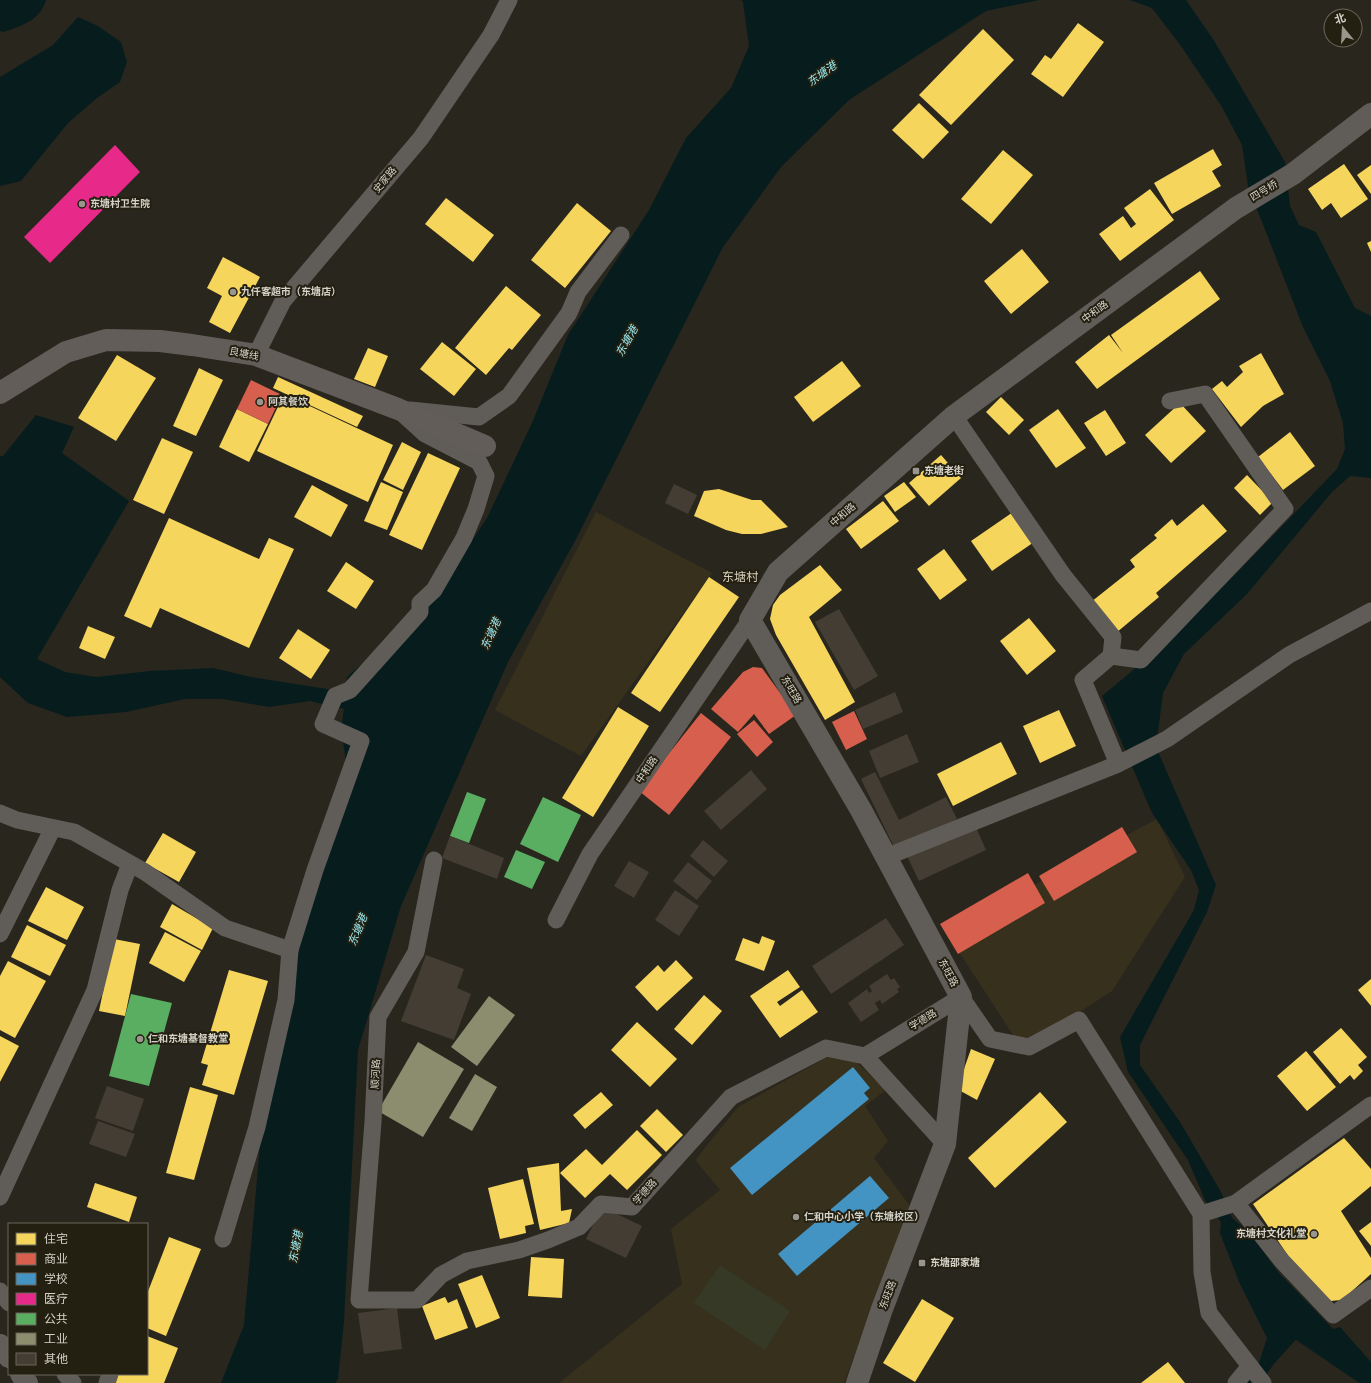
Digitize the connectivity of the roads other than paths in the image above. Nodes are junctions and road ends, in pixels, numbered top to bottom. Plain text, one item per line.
1 (509, 0) edge
2 (1371, 114) edge
3 (1236, 208) joint
4 (621, 235) dead end
5 (256, 355) junction
6 (0, 393) edge
7 (1170, 401) dead end
8 (398, 409) junction
9 (954, 416) junction
10 (485, 446) dead end
11 (1371, 611) edge
12 (750, 620) junction
13 (1111, 656) junction
14 (1118, 764) junction
15 (0, 813) edge
16 (53, 828) junction
17 (886, 857) junction
18 (434, 860) dead end
19 (130, 864) junction
20 (556, 920) dead end
21 (0, 934) edge
22 (290, 950) junction
23 (961, 997) junction
24 (865, 1056) junction
25 (1371, 1105) edge
26 (945, 1144) junction
27 (0, 1197) edge
28 (1232, 1205) junction
29 (1206, 1213) junction
30 (223, 1240) dead end
31 (1371, 1288) edge
32 (0, 1291) edge
33 (359, 1300) joint
34 (8, 1302) edge
35 (1250, 1366) junction
36 (66, 1375) edge
37 (73, 1383) edge
38 (857, 1383) edge
39 (1236, 1383) edge
40 (1263, 1383) edge

1 - 5 street, 史家路
2 - 3 street, 四号桥
3 - 9 street, 中和路
4 - 8 street
5 - 6 main road, 良塘线
5 - 8 main road, 良塘线
7 - 13 street
8 - 10 main road, 良塘线
8 - 22 street
9 - 12 street, 中和路
9 - 13 street
11 - 14 street
12 - 17 street, 东旺路
12 - 20 street, 中和路
13 - 14 street
14 - 17 street
15 - 16 street
16 - 19 street
16 - 21 street
17 - 23 street, 东旺路
18 - 33 street, 顺河路
19 - 22 street
19 - 27 street
22 - 30 street
23 - 24 street, 学德路
23 - 26 street, 东旺路
23 - 29 street
24 - 26 street
24 - 33 street, 学德路
25 - 28 street
26 - 38 street, 东旺路
28 - 29 street
28 - 31 street
29 - 35 street
32 - 34 street
35 - 39 street
35 - 40 street
36 - 37 street

